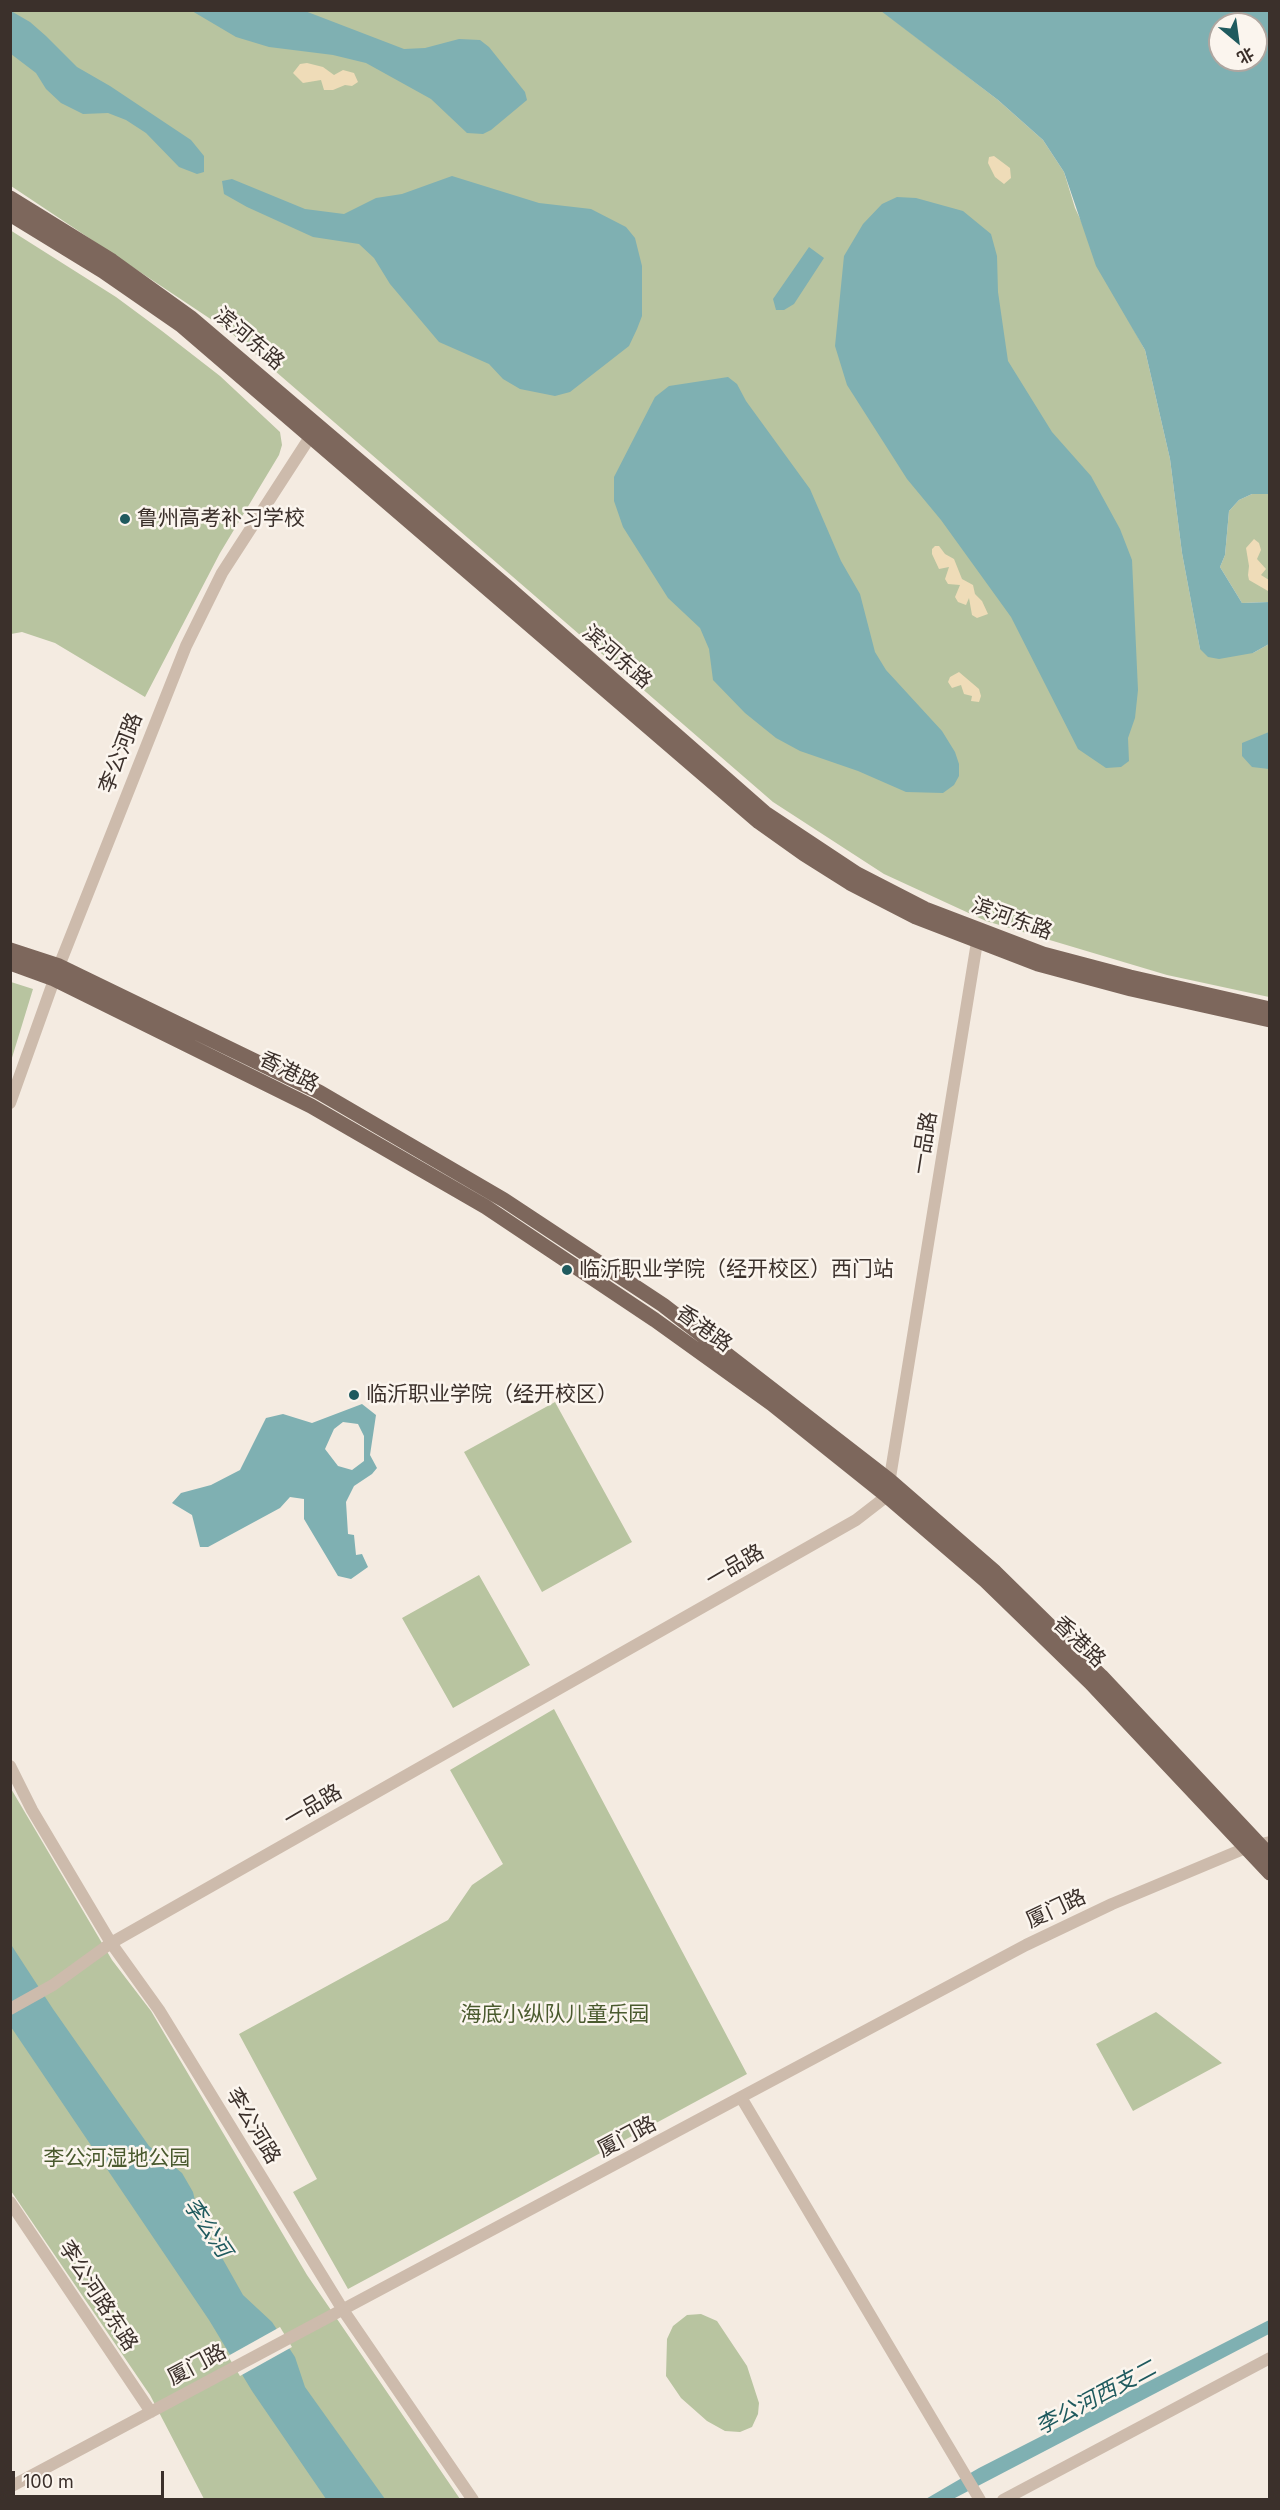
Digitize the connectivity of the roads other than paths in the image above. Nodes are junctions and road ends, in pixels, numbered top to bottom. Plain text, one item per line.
1 (10, 198) edge
2 (10, 214) edge
3 (310, 437) junction
4 (977, 942) junction
5 (10, 950) edge
6 (10, 963) edge
7 (57, 973) junction
8 (1269, 1009) edge
9 (1269, 1020) edge
10 (10, 1103) edge
11 (888, 1488) junction
12 (10, 1766) edge
13 (1262, 1847) edge
14 (1269, 1873) edge
15 (111, 1943) junction
16 (10, 2009) edge
17 (742, 2099) junction
18 (10, 2202) edge
19 (343, 2310) junction
20 (1269, 2358) edge
21 (151, 2412) junction
22 (10, 2487) edge
23 (978, 2495) edge
24 (473, 2499) edge
25 (1003, 2499) edge

1 - 8 main road, 滨河东路
2 - 3 main road, 滨河东路
3 - 4 main road, 滨河东路
3 - 7 street, 李公河路
4 - 9 main road, 滨河东路
4 - 11 street, 一品路
5 - 7 main road, 香港路
6 - 7 main road, 香港路
7 - 10 street, 李公河路
7 - 11 main road, 香港路
11 - 13 main road, 香港路
11 - 15 street, 一品路
12 - 15 street, 李公河路
13 - 14 main road, 香港路
13 - 17 street, 厦门路
15 - 16 street, 一品路
15 - 19 street, 李公河路
17 - 19 street, 厦门路
17 - 23 street
18 - 21 street, 李公河路东路
19 - 21 street, 厦门路
19 - 24 street, 李公河路
20 - 25 street
21 - 22 street, 厦门路

